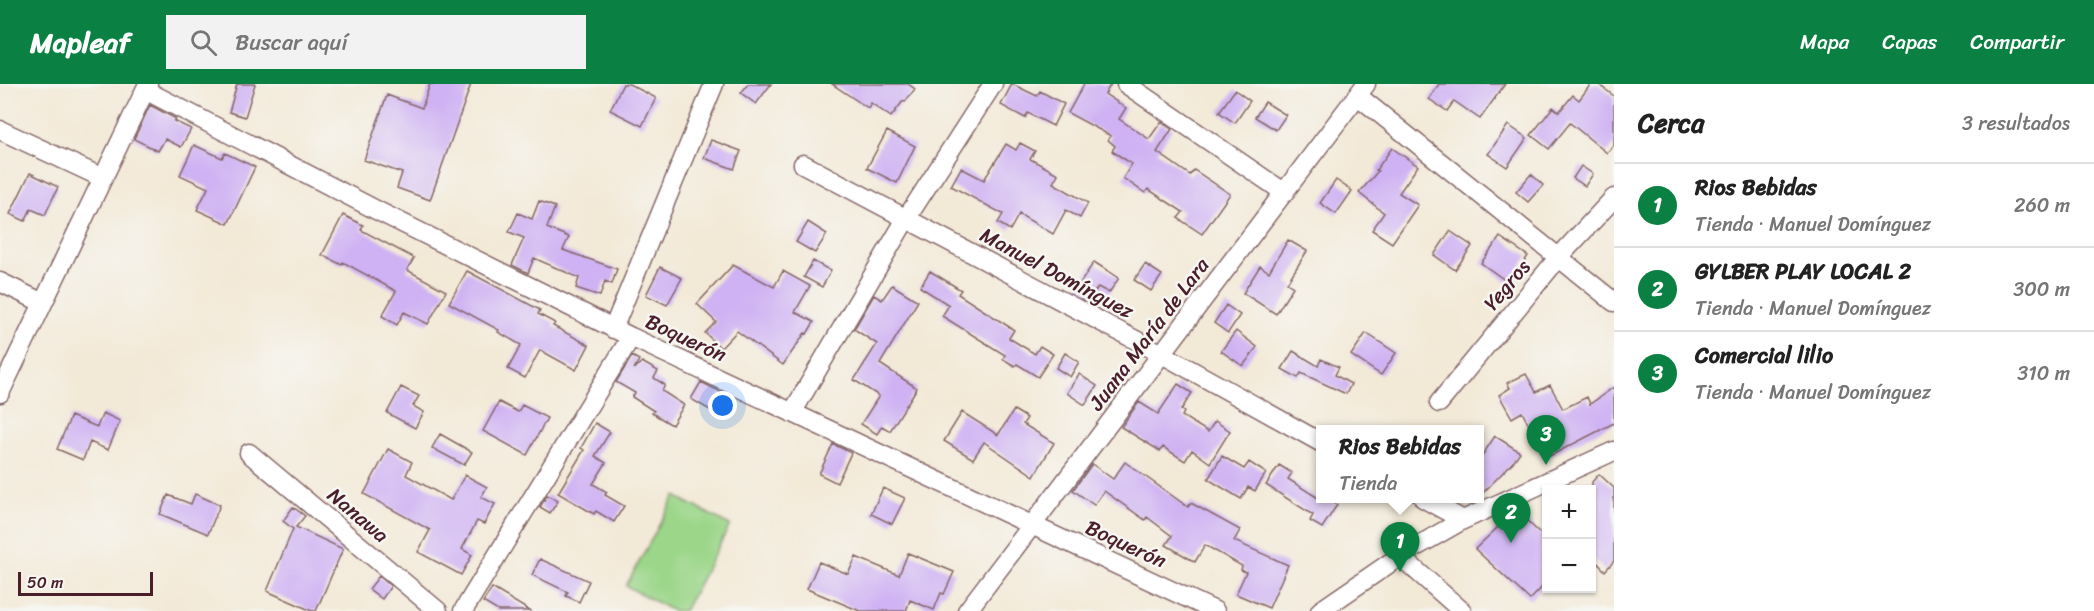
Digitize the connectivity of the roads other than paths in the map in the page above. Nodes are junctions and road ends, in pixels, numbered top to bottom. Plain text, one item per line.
1 (714, 84) edge
2 (993, 84) edge
3 (1126, 84) edge
4 (146, 87) edge
5 (1362, 90) edge
6 (0, 130) edge
7 (802, 164) dead end
8 (103, 178) junction
9 (1285, 193) junction
10 (1614, 198) edge
11 (906, 219) junction
12 (1558, 258) junction
13 (0, 282) edge
14 (1614, 302) edge
15 (43, 303) junction
16 (613, 329) junction
17 (630, 337) junction
18 (1162, 354) junction
19 (0, 393) edge
20 (1439, 403) dead end
21 (792, 413) junction
22 (1316, 440) edge
23 (1614, 451) edge
24 (249, 453) dead end
25 (1432, 503) edge
26 (1463, 520) junction
27 (1033, 525) junction
28 (1400, 556) junction
29 (438, 611) edge
30 (463, 611) edge
31 (967, 611) edge
32 (1215, 611) edge
33 (1320, 611) edge
34 (1462, 611) edge

1 - 16 street
2 - 11 street
3 - 9 street
4 - 8 street
4 - 16 street, Boquerón
5 - 9 street, Juana María de Lara
5 - 12 street
6 - 8 street
7 - 11 street, Manuel Domínguez
8 - 15 street
9 - 18 street, Juana María de Lara
10 - 12 street, Yegros
11 - 18 street, Manuel Domínguez
11 - 21 street
12 - 14 street
12 - 20 street, Yegros
13 - 15 street
15 - 19 street
16 - 17 street, Boquerón
17 - 21 street, Boquerón
17 - 30 street
18 - 22 street, Manuel Domínguez
18 - 27 street, Juana María de Lara
21 - 27 street, Boquerón
23 - 26 street
24 - 29 street, Nanawa
25 - 26 street
26 - 28 street
27 - 31 street, Juana María de Lara
27 - 32 street, Boquerón
28 - 33 street
28 - 34 street

